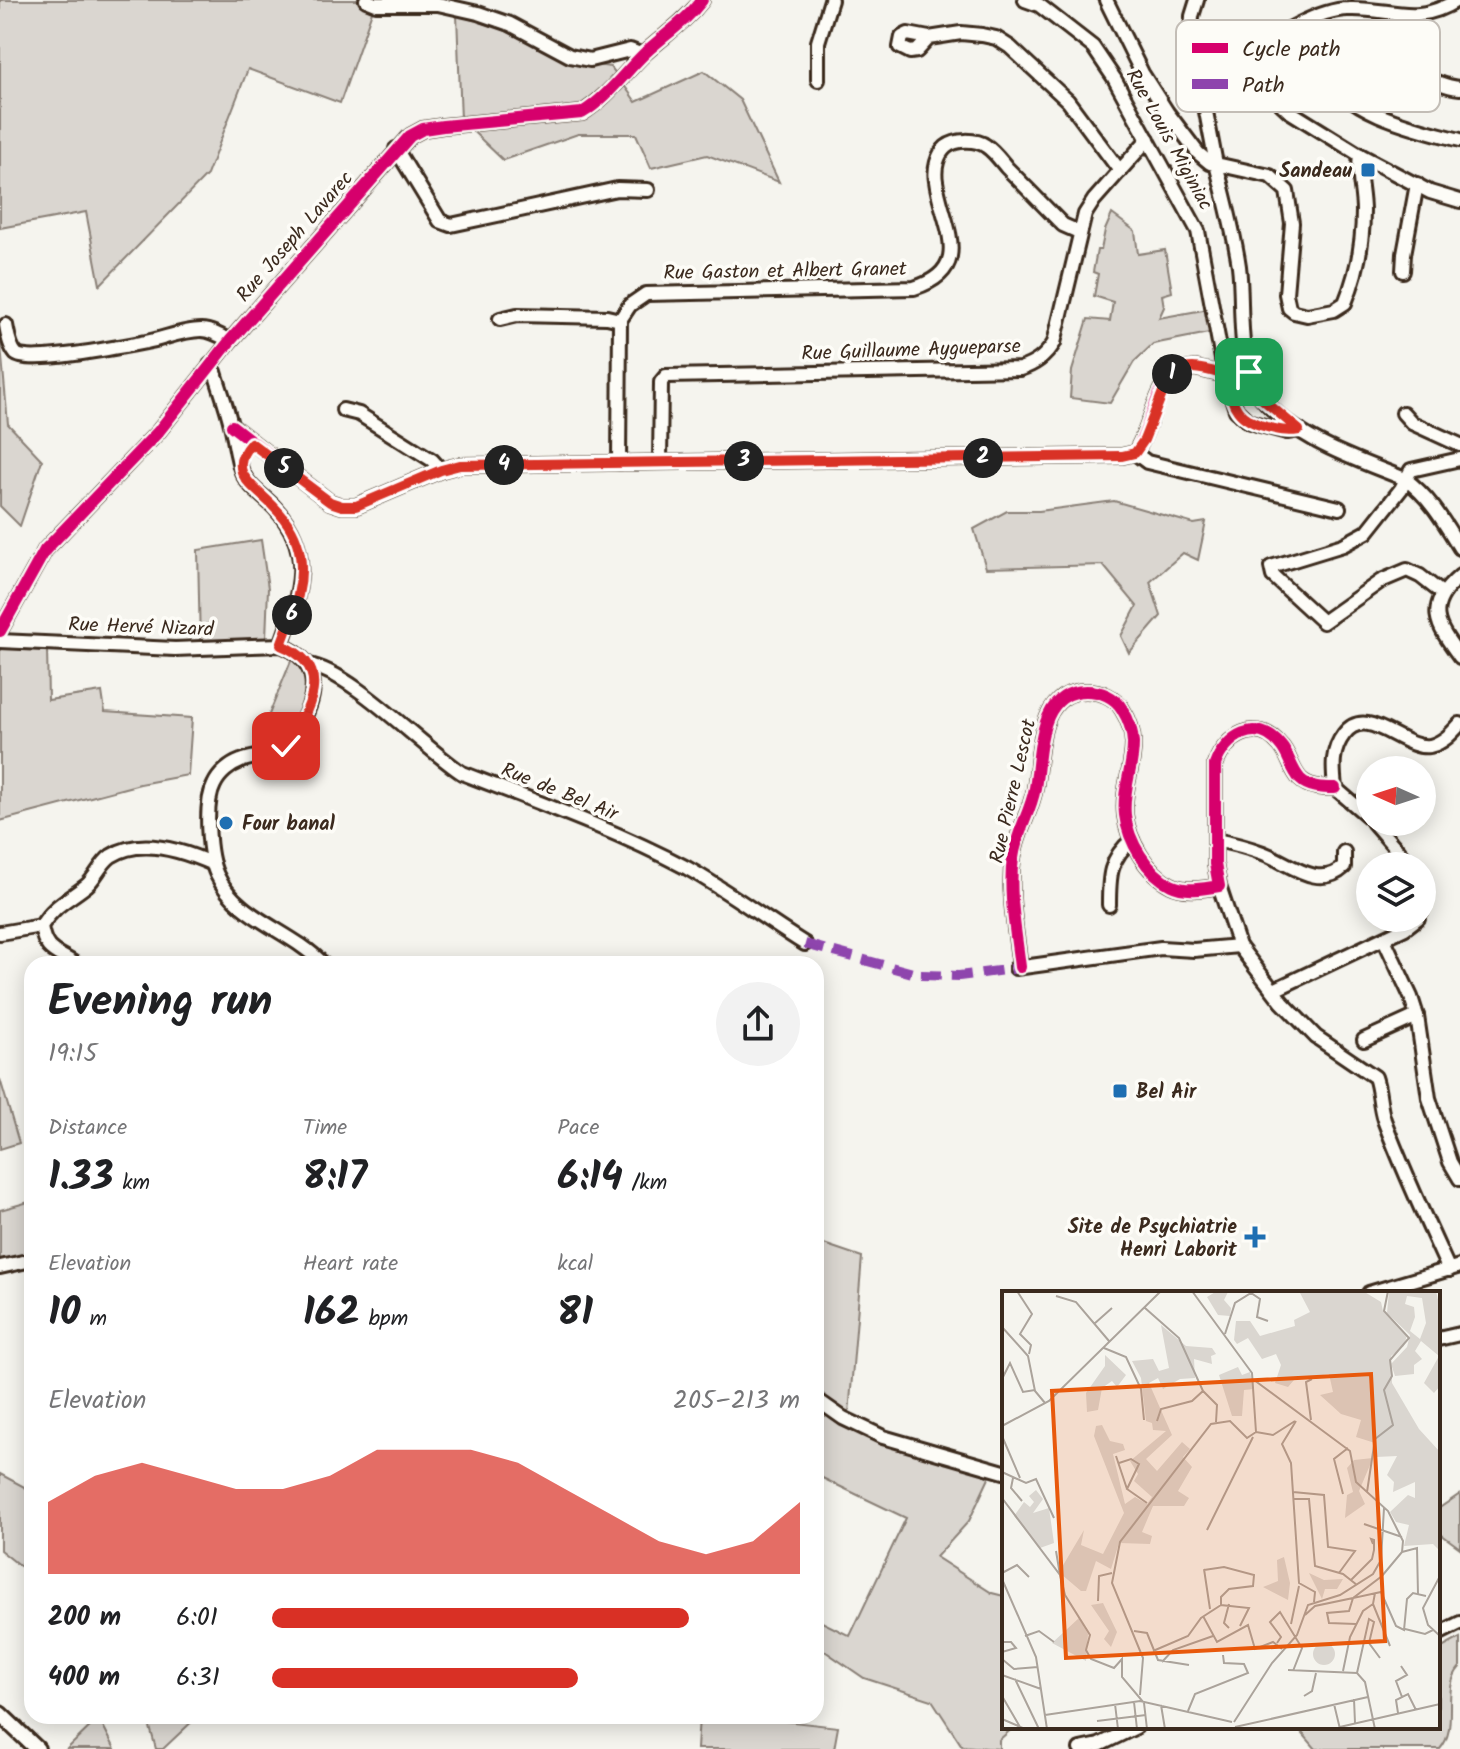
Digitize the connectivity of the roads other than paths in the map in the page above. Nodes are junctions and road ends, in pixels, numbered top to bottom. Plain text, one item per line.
1 (366, 0) edge
2 (702, 0) edge
3 (831, 0) edge
4 (1025, 0) edge
5 (1106, 0) edge
6 (1197, 0) edge
7 (1457, 0) edge
8 (1192, 20) edge
9 (1312, 20) edge
10 (929, 38) dead end
11 (643, 55) junction
12 (818, 80) dead end
13 (1440, 84) edge
14 (1460, 88) edge
15 (1206, 112) edge
16 (1294, 112) edge
17 (1376, 112) edge
18 (1148, 139) junction
19 (1460, 140) edge
20 (396, 149) junction
21 (1360, 155) junction
22 (1216, 164) junction
23 (1120, 171) junction
24 (1417, 184) junction
25 (648, 190) dead end
26 (1460, 201) edge
27 (1079, 232) junction
28 (1403, 271) dead end
29 (500, 319) dead end
30 (620, 320) junction
31 (6, 325) dead end
32 (230, 341) junction
33 (210, 365) junction
34 (1225, 375) junction
35 (343, 410) dead end
36 (1403, 413) dead end
37 (232, 426) junction
38 (1299, 430) junction
39 (251, 443) junction
40 (1460, 445) edge
41 (1135, 453) junction
42 (1460, 453) edge
43 (1460, 459) edge
44 (239, 461) junction
45 (1446, 461) junction
46 (660, 462) junction
47 (619, 463) junction
48 (441, 470) junction
49 (1405, 479) junction
50 (1339, 508) dead end
51 (1460, 548) edge
52 (1460, 576) edge
53 (1443, 594) junction
54 (0, 631) edge
55 (0, 641) edge
56 (281, 645) junction
57 (1460, 657) edge
58 (308, 665) junction
59 (1460, 724) edge
60 (1335, 788) junction
61 (1356, 806) edge
62 (1386, 836) edge
63 (1132, 840) junction
64 (1215, 840) junction
65 (1344, 852) dead end
66 (1399, 852) edge
67 (213, 864) junction
68 (1219, 886) junction
69 (1109, 905) dead end
70 (41, 926) junction
71 (1397, 932) edge
72 (0, 933) edge
73 (1384, 939) junction
74 (805, 944) dead end
75 (1239, 946) junction
76 (60, 956) edge
77 (315, 956) edge
78 (1274, 990) junction
79 (1417, 1016) junction
80 (1364, 1040) dead end
81 (1460, 1179) edge
82 (24, 1262) edge
83 (0, 1267) edge
84 (1454, 1268) edge
85 (1376, 1291) edge
86 (1460, 1334) edge
87 (1440, 1339) edge
88 (824, 1405) edge
89 (1002, 1471) edge
90 (1460, 1623) edge
91 (1440, 1633) edge
92 (0, 1714) edge
93 (1132, 1729) edge
94 (26, 1744) edge
95 (37, 1749) edge
96 (1080, 1749) edge

1 - 11 street
2 - 11 street, Rue Joseph Lavarec
3 - 12 street
4 - 18 street, Rue Louis Miginiac
5 - 22 street
6 - 8 street
7 - 9 street
10 - 23 street
11 - 20 street, Rue Joseph Lavarec
13 - 14 street
15 - 22 street
16 - 21 street
17 - 19 street
18 - 23 street, Rue Guillaume Aygueparse
18 - 34 street, Rue Louis Miginiac
20 - 25 street
20 - 32 street, Rue Joseph Lavarec
21 - 22 street
21 - 24 street
22 - 38 street
23 - 27 street, Rue Guillaume Aygueparse
24 - 26 street
24 - 28 street
27 - 30 street, Rue Gaston et Albert Granet
27 - 46 street, Rue Guillaume Aygueparse
29 - 30 street
30 - 47 street
31 - 32 street
32 - 33 street, Rue Joseph Lavarec
33 - 37 street
33 - 54 street, Rue Joseph Lavarec
34 - 38 street, Rue Louis Miginiac
34 - 41 street
35 - 48 street
36 - 40 street
37 - 39 street
37 - 44 street
38 - 49 street
39 - 44 street
39 - 48 street
41 - 46 street
41 - 50 street
42 - 45 street
43 - 45 street
44 - 56 street
45 - 49 street
46 - 47 street
47 - 48 street
49 - 51 street
49 - 53 street
52 - 53 street
53 - 57 street
55 - 56 street, Rue Hervé Nizard
56 - 58 street, Rue de Bel Air
58 - 67 street
58 - 74 street, Rue de Bel Air
59 - 60 street
60 - 61 street
60 - 64 street
62 - 66 street
63 - 68 street, Rue Pierre Lescot
63 - 69 street
63 - 75 street, Rue Pierre Lescot
64 - 65 street
64 - 68 street
67 - 70 street
67 - 77 street
68 - 75 street
70 - 72 street
70 - 76 street
71 - 73 street
73 - 78 street
73 - 79 street
75 - 78 street
78 - 84 street
79 - 80 street
79 - 81 street
82 - 83 street
84 - 85 street
86 - 87 street
88 - 89 street
90 - 91 street
92 - 94 main road
93 - 96 street
94 - 95 main road

